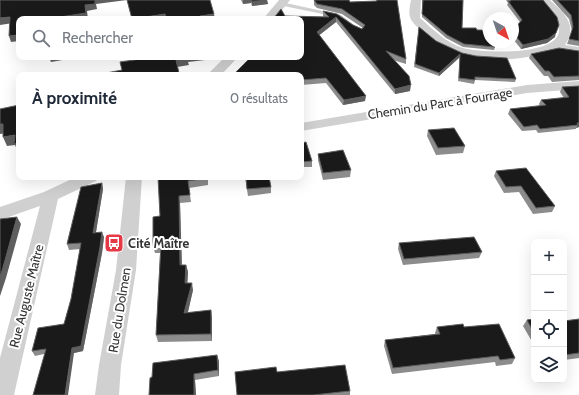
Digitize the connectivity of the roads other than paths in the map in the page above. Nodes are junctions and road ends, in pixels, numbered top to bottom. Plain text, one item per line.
1 (416, 0) edge
2 (544, 0) edge
3 (283, 2) edge
4 (271, 16) edge
5 (361, 31) edge
6 (555, 47) junction
7 (579, 51) edge
8 (229, 60) edge
9 (217, 72) edge
10 (579, 85) edge
11 (304, 126) edge
12 (84, 180) edge
13 (134, 180) edge
14 (50, 196) junction
15 (0, 214) edge
16 (2, 395) edge
17 (107, 395) edge

1 - 6 street
2 - 6 street
3 - 4 street
3 - 5 lane
6 - 7 street
8 - 9 street
10 - 11 street, Chemin du Parc à Fourrage
12 - 14 street
13 - 17 street, Rue du Dolmen
14 - 15 street
14 - 16 street, Rue Auguste Maître

